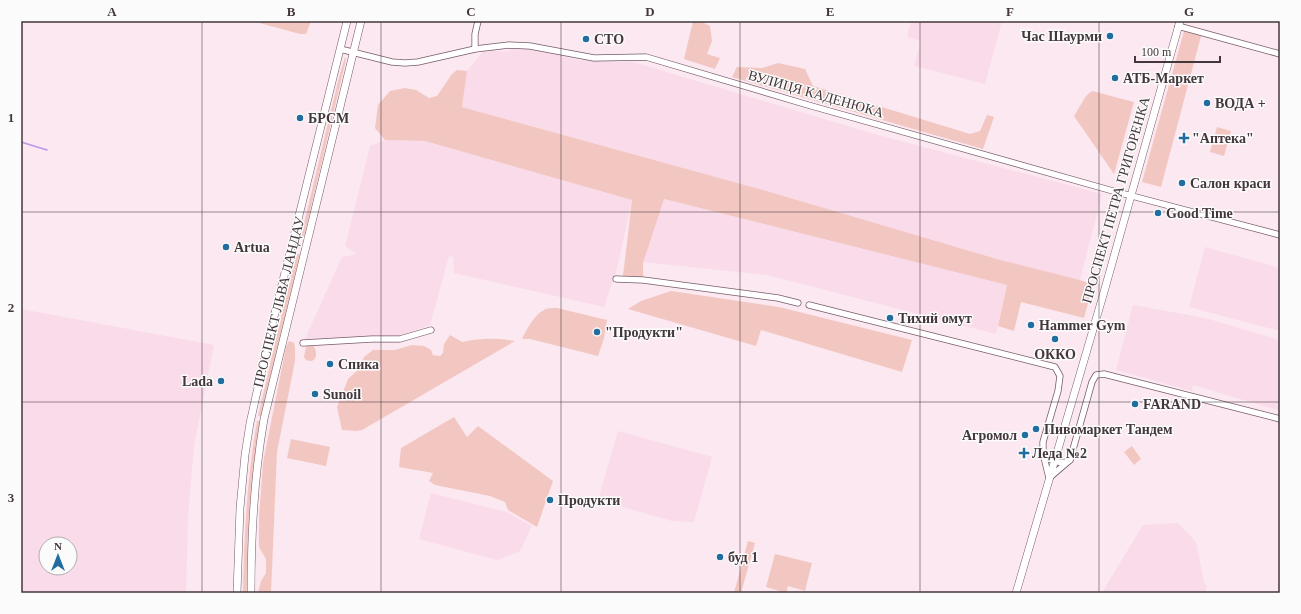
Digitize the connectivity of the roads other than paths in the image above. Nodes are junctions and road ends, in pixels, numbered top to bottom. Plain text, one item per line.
1 (346, 21) edge
2 (361, 21) edge
3 (478, 21) edge
4 (1179, 23) edge
5 (340, 49) junction
6 (475, 49) junction
7 (353, 53) junction
8 (1280, 54) edge
9 (1130, 196) junction
10 (1280, 235) edge
11 (293, 243) junction
12 (306, 246) junction
13 (616, 280) dead end
14 (798, 303) dead end
15 (808, 306) dead end
16 (431, 330) dead end
17 (302, 343) dead end
18 (1280, 418) edge
19 (1043, 453) junction
20 (1054, 460) junction
21 (1070, 460) junction
22 (1049, 478) junction
23 (237, 593) edge
24 (251, 593) edge
25 (1016, 593) edge

1 - 5 main road, ПРОСПЕКТ ЛЬВА ЛАНДАУ
2 - 7 main road, ПРОСПЕКТ ЛЬВА ЛАНДАУ
3 - 6 street
4 - 8 street
4 - 9 main road, ПРОСПЕКТ ПЕТРА ГРИГОРЕНКА
5 - 7 street, ВУЛИЦЯ КАДЕНЮКА
5 - 11 main road, ПРОСПЕКТ ЛЬВА ЛАНДАУ
6 - 7 street, ВУЛИЦЯ КАДЕНЮКА
6 - 9 street, ВУЛИЦЯ КАДЕНЮКА
7 - 12 main road, ПРОСПЕКТ ЛЬВА ЛАНДАУ
9 - 10 street, ВУЛИЦЯ КАДЕНЮКА
9 - 20 main road, ПРОСПЕКТ ПЕТРА ГРИГОРЕНКА
11 - 12 main road
11 - 23 main road, ПРОСПЕКТ ЛЬВА ЛАНДАУ
12 - 24 main road, ПРОСПЕКТ ЛЬВА ЛАНДАУ
13 - 14 street
15 - 19 street
16 - 17 street
18 - 21 street
19 - 20 street
19 - 22 street
20 - 21 street
20 - 22 main road, ПРОСПЕКТ ПЕТРА ГРИГОРЕНКА
21 - 22 street
22 - 25 main road, ПРОСПЕКТ ПЕТРА ГРИГОРЕНКА

